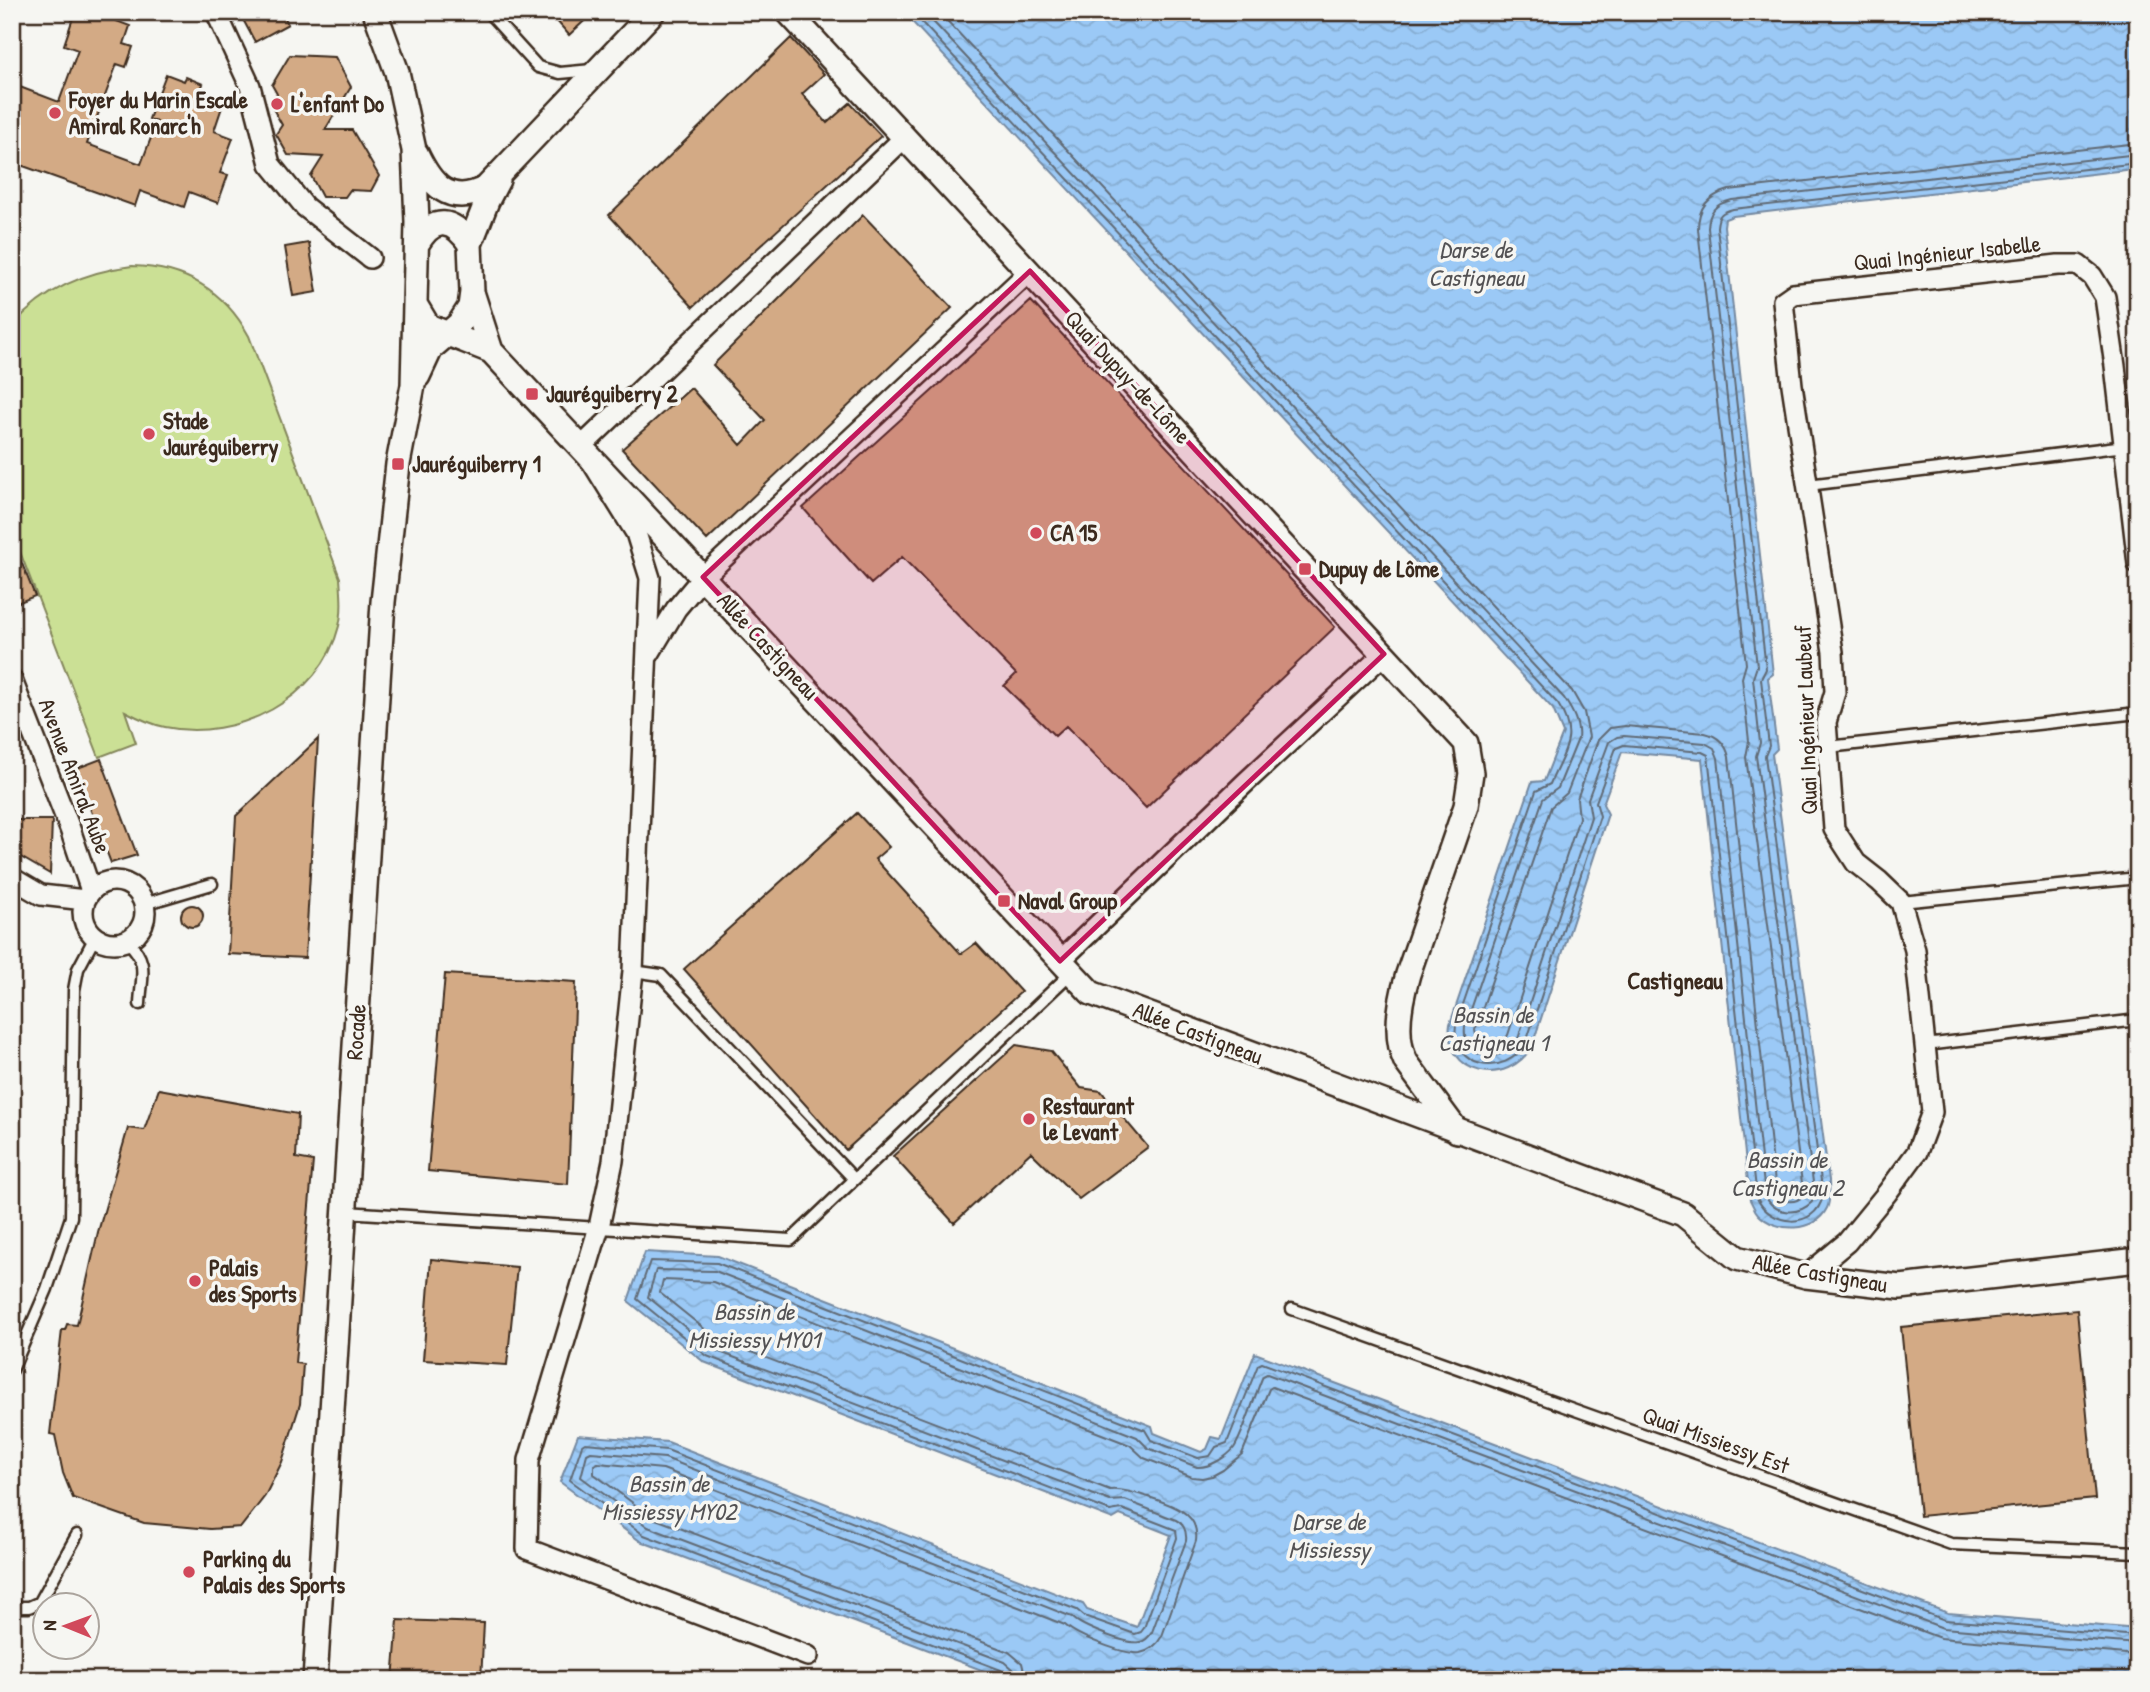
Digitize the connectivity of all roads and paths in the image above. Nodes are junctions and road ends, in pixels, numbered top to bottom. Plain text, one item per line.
1 (216, 12) edge
2 (375, 12) edge
3 (488, 12) edge
4 (653, 12) edge
5 (788, 12) edge
6 (600, 69) junction
7 (905, 137) junction
8 (414, 150) junction
9 (500, 176) junction
10 (417, 244) junction
11 (470, 244) junction
12 (370, 258) dead end
13 (1030, 271) junction
14 (472, 292) junction
15 (1783, 301) joint
16 (416, 306) junction
17 (446, 333) junction
18 (491, 351) junction
19 (413, 385) junction
20 (582, 446) junction
21 (2125, 446) junction
22 (1808, 485) junction
23 (2138, 564) edge
24 (703, 577) junction
25 (1384, 654) junction
26 (647, 658) junction
27 (12, 680) edge
28 (2138, 713) edge
29 (1828, 747) junction
30 (12, 878) edge
31 (2138, 878) edge
32 (212, 884) dead end
33 (88, 895) junction
34 (1901, 902) junction
35 (144, 904) junction
36 (95, 937) junction
37 (127, 941) junction
38 (1066, 967) junction
39 (633, 971) junction
40 (140, 1004) dead end
41 (2138, 1020) edge
42 (1925, 1045) junction
43 (1457, 1131) junction
44 (854, 1179) junction
45 (344, 1212) junction
46 (599, 1227) junction
47 (2138, 1260) edge
48 (1806, 1276) junction
49 (1292, 1309) dead end
50 (12, 1370) edge
51 (77, 1535) dead end
52 (2138, 1552) edge
53 (12, 1607) edge
54 (808, 1656) dead end
55 (315, 1680) edge

1 - 12 street
2 - 8 street
3 - 6 lane
4 - 6 street
5 - 7 street, Quai Dupuy-de-Lôme
6 - 9 street
7 - 13 street, Quai Dupuy-de-Lôme
7 - 20 street
8 - 9 street
8 - 10 street
9 - 11 street
10 - 11 street
10 - 16 street
11 - 14 street
13 - 24 street
13 - 25 street, Quai Dupuy-de-Lôme
14 - 17 street
14 - 18 street
15 - 21 street, Quai Ingénieur Isabelle
15 - 22 street, Quai Ingénieur Laubeuf
16 - 17 street
16 - 19 street
17 - 18 street
17 - 19 street
18 - 20 street, Allée Castigneau
19 - 45 street, Rocade
20 - 24 street, Allée Castigneau
20 - 26 street
21 - 22 lane
21 - 23 street
22 - 29 street, Quai Ingénieur Laubeuf
24 - 26 street
24 - 38 street, Allée Castigneau
25 - 38 street
25 - 43 street, Quai Dupuy-de-Lôme
26 - 39 street
27 - 33 street, Avenue Amiral Aube
28 - 29 lane
29 - 34 street, Quai Ingénieur Laubeuf
30 - 33 street
31 - 34 lane
32 - 35 lane
33 - 35 street
33 - 36 street
34 - 42 street
35 - 37 street
36 - 37 street
36 - 50 lane
37 - 40 lane
38 - 43 street, Allée Castigneau
38 - 44 lane
39 - 44 lane
39 - 46 street
41 - 42 lane
42 - 48 street
43 - 48 street, Allée Castigneau
44 - 46 lane
45 - 46 lane
45 - 55 street, Rocade
46 - 54 street
47 - 48 street, Allée Castigneau
49 - 52 lane, Quai Missiessy Est
51 - 53 lane

